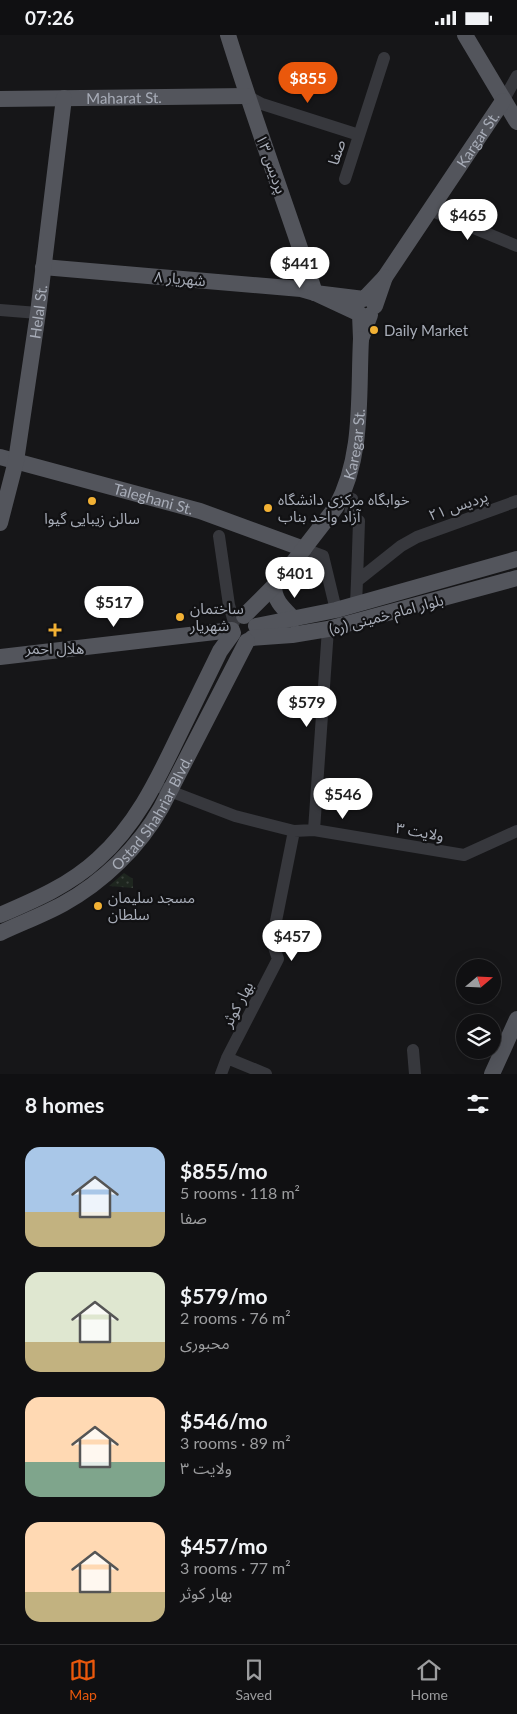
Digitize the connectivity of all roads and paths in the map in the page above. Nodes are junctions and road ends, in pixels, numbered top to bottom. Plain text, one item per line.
1 (228, 35) edge
2 (465, 35) edge
3 (384, 58) dead end
4 (517, 76) edge
5 (247, 96) junction
6 (64, 98) junction
7 (0, 99) edge
8 (504, 101) junction
9 (517, 123) edge
10 (359, 135) junction
11 (344, 179) dead end
12 (430, 210) junction
13 (517, 246) edge
14 (43, 267) junction
15 (316, 293) junction
16 (367, 309) junction
17 (0, 310) edge
18 (38, 313) junction
19 (361, 339) joint
20 (0, 457) edge
21 (16, 461) junction
22 (342, 496) junction
23 (517, 501) edge
24 (0, 523) edge
25 (220, 535) dead end
26 (304, 549) junction
27 (517, 559) edge
28 (517, 578) edge
29 (357, 581) junction
30 (274, 586) junction
31 (356, 604) junction
32 (336, 610) junction
33 (294, 619) junction
34 (244, 629) junction
35 (328, 629) junction
36 (207, 633) junction
37 (220, 651) junction
38 (0, 657) edge
39 (162, 788) junction
40 (314, 830) junction
41 (294, 831) junction
42 (517, 831) edge
43 (0, 915) edge
44 (0, 933) edge
45 (517, 1019) edge
46 (413, 1050) dead end
47 (226, 1058) junction
48 (221, 1074) edge
49 (266, 1074) edge
50 (415, 1074) edge
51 (492, 1074) edge

1 - 5 main road, پردیس ۱۳
2 - 8 main road
3 - 10 street, صفا
4 - 8 street
5 - 6 main road, Maharat St.
5 - 10 street, صفا
5 - 15 main road, پردیس ۱۳
6 - 7 main road, Maharat St.
6 - 14 main road, Helal St.
8 - 9 main road
8 - 12 main road, Kargar St.
10 - 11 street, صفا
12 - 13 street
12 - 16 main road, Kargar St.
14 - 15 main road, شهریار ۸
14 - 18 main road, Helal St.
15 - 16 main road, شهریار ۸
16 - 19 main road, Kargar St.
17 - 18 street
18 - 21 main road, Helal St.
19 - 22 main road, Karegar St.
20 - 21 main road, Taleghani St.
21 - 24 main road, Helal St.
21 - 26 main road, Taleghani St.
22 - 26 main road, Karegar St.
22 - 29 street
23 - 29 street, پردیس ۲۱
25 - 34 street
26 - 30 main road, Karegar St.
26 - 32 street
27 - 31 main road, بلوار امام خمینی (ره)
28 - 35 main road, بلوار امام خمینی (ره)
29 - 31 street
30 - 33 main road
30 - 34 main road, Karegar St.
31 - 32 main road, بلوار امام خمینی (ره)
32 - 33 main road, بلوار امام خمینی (ره)
33 - 34 main road, بلوار امام خمینی (ره)
34 - 35 main road, بلوار امام خمینی (ره)
34 - 36 main road
34 - 37 main road, Ostad Shahriar Blvd.
34 - 39 main road, Ostad Shahriar Blvd.
35 - 40 street
36 - 37 street
36 - 38 main road
37 - 39 main road, Ostad Shahriar Blvd.
39 - 41 street, ولایت ۳
39 - 43 main road, Ostad Shahriar Blvd.
39 - 44 main road, Ostad Shahriar Blvd.
40 - 41 street, ولایت ۳
40 - 42 street, ولایت ۳
41 - 47 street, بهار کوثر
45 - 51 main road
46 - 50 street
47 - 48 street, بهار کوثر
47 - 49 street

